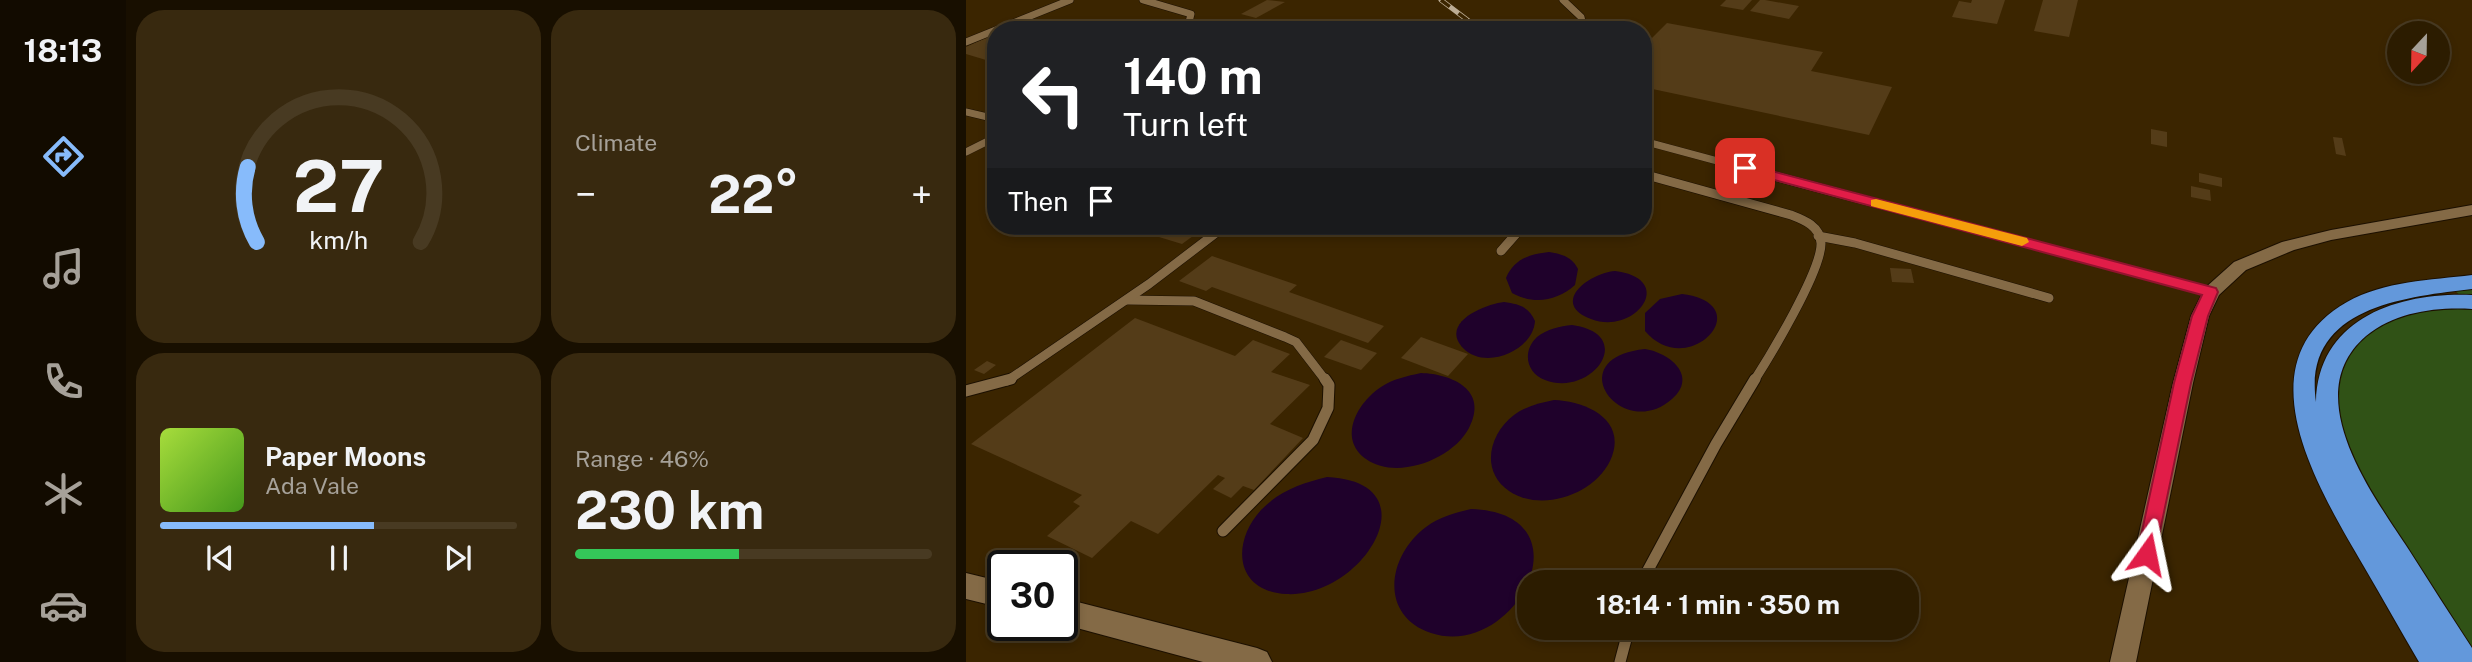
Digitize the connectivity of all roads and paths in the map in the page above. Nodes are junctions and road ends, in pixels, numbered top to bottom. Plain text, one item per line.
1 (1070, 0) edge
2 (1143, 0) edge
3 (1563, 0) edge
4 (1018, 21) edge
5 (1189, 21) edge
6 (1582, 21) edge
7 (987, 34) edge
8 (966, 42) edge
9 (966, 112) edge
10 (987, 118) edge
11 (987, 143) edge
12 (1652, 143) edge
13 (966, 152) edge
14 (1652, 176) edge
15 (2472, 211) edge
16 (1213, 235) edge
17 (1515, 235) edge
18 (1818, 236) junction
19 (1501, 251) dead end
20 (2472, 282) edge
21 (2211, 292) junction
22 (2049, 298) dead end
23 (1127, 300) junction
24 (2472, 302) edge
25 (966, 391) edge
26 (1223, 531) dead end
27 (1648, 570) edge
28 (966, 586) edge
29 (987, 591) edge
30 (1078, 615) edge
31 (1626, 640) edge
32 (1257, 662) edge
33 (1620, 662) edge
34 (2123, 662) edge
35 (2435, 662) edge
36 (2464, 662) edge

1 - 4 lane
2 - 5 lane
3 - 6 lane
7 - 8 lane
9 - 10 lane
11 - 13 lane
12 - 21 lane
14 - 18 lane
15 - 21 street
16 - 23 lane
17 - 19 lane
18 - 22 lane
18 - 27 lane
20 - 35 highway
21 - 34 street
23 - 25 lane
23 - 26 lane
24 - 36 highway
28 - 29 main road
30 - 32 main road
31 - 33 lane

